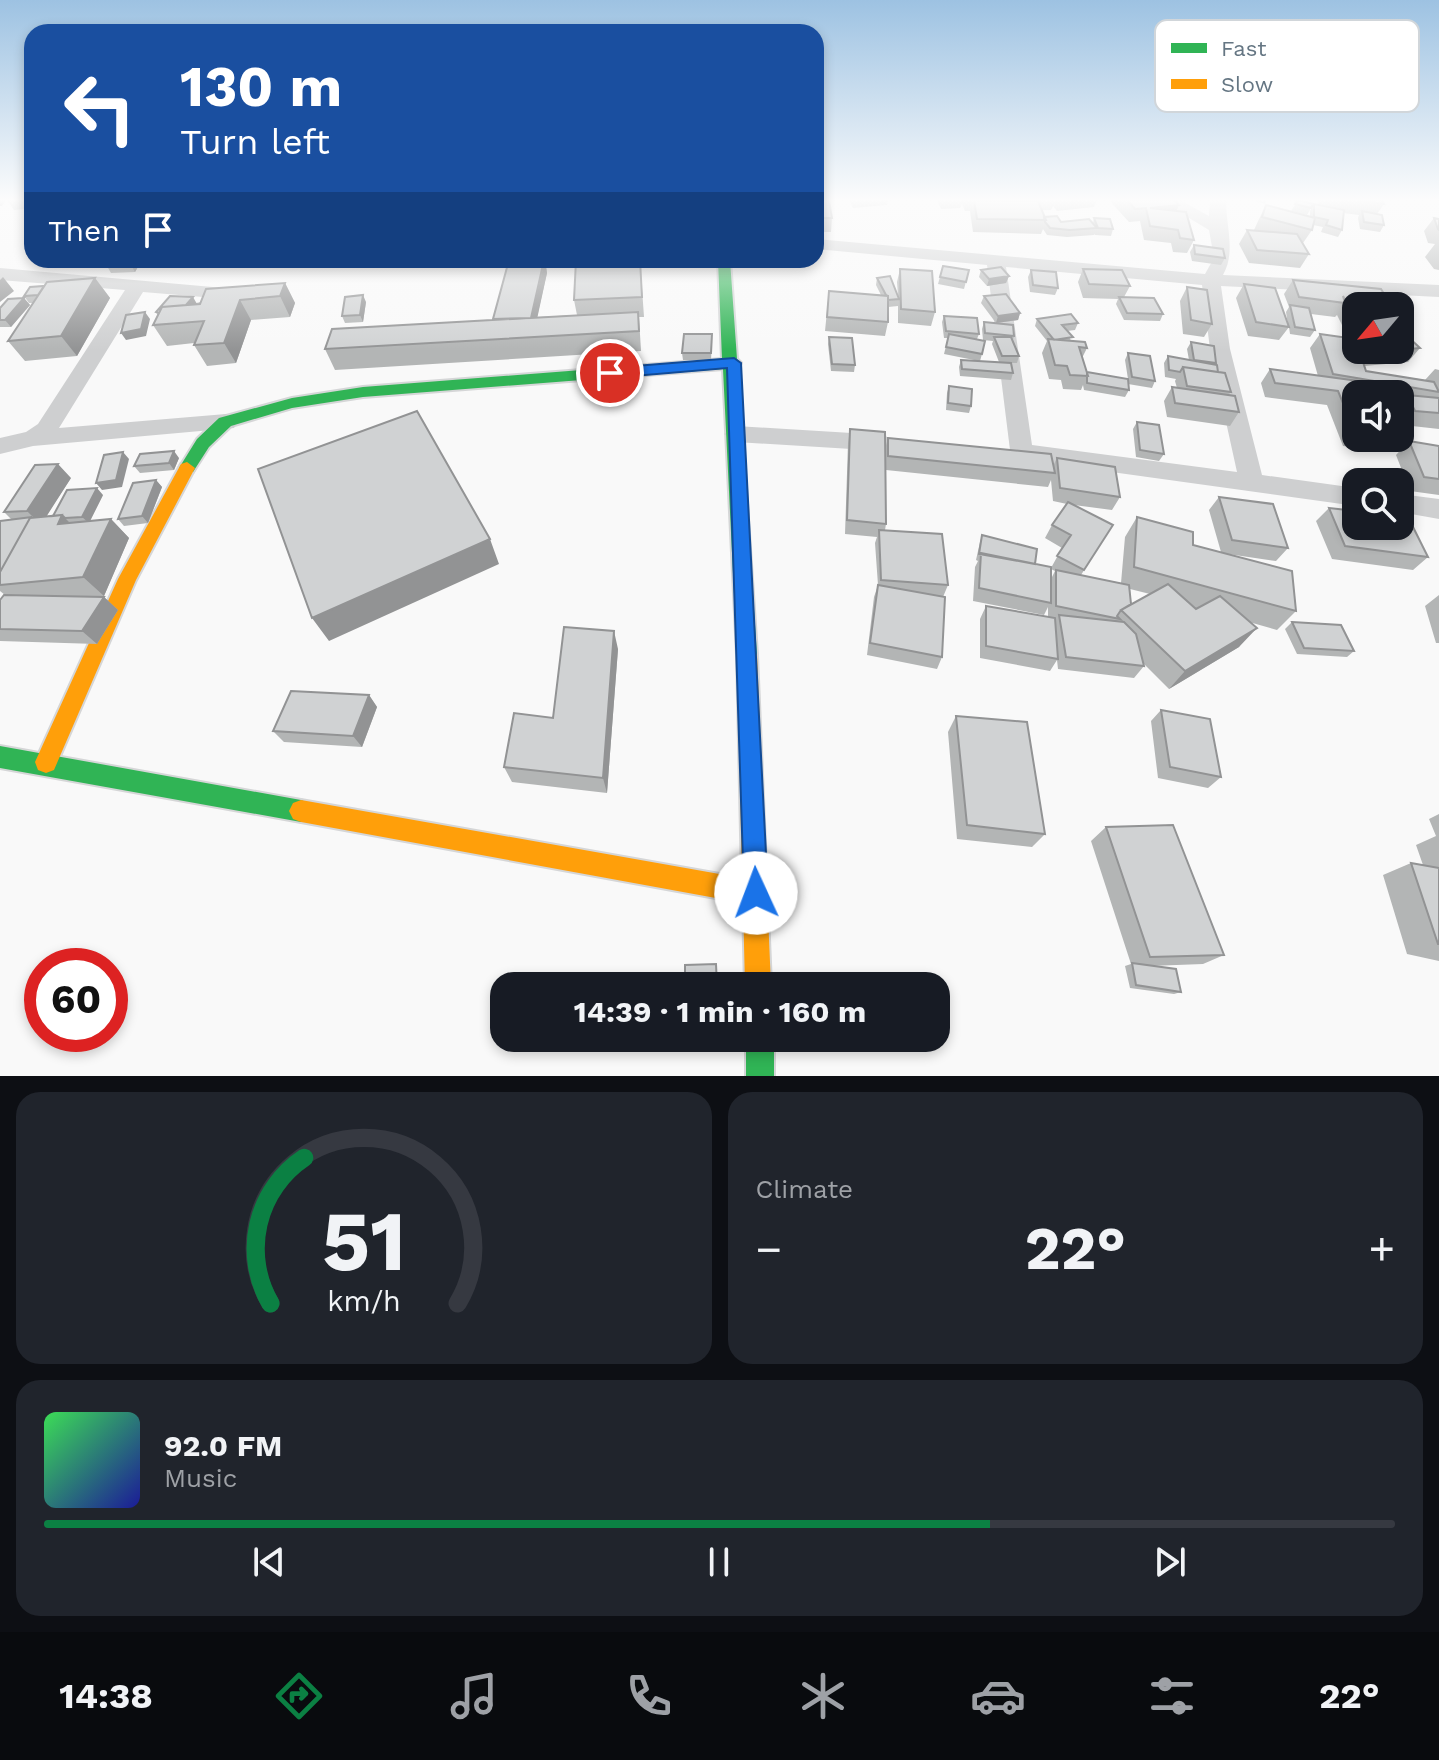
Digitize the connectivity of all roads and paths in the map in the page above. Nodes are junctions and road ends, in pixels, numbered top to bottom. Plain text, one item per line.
1 (886, 250) edge
2 (1221, 250) edge
3 (996, 260) junction
4 (725, 268) edge
5 (0, 274) edge
6 (1211, 280) junction
7 (138, 285) junction
8 (1439, 291) edge
9 (256, 295) edge
10 (734, 363) junction
11 (226, 422) junction
12 (736, 434) junction
13 (33, 438) junction
14 (910, 445) edge
15 (0, 446) edge
16 (989, 450) edge
17 (1021, 452) junction
18 (1251, 482) junction
19 (1342, 495) edge
20 (1414, 505) edge
21 (1439, 509) edge
22 (0, 757) edge
23 (46, 762) junction
24 (756, 893) junction
25 (758, 972) edge
26 (760, 1052) edge
27 (760, 1076) edge

1 - 3 street
2 - 6 street
3 - 6 street
3 - 17 street
4 - 10 street
5 - 7 street
6 - 8 street
6 - 18 street
7 - 9 street
7 - 13 street
10 - 11 street
10 - 12 street
11 - 13 street
11 - 23 street
12 - 14 street
12 - 24 street
13 - 15 street
16 - 17 street
17 - 18 street
18 - 19 street
20 - 21 street
22 - 23 street
23 - 24 street
24 - 25 street
26 - 27 street

